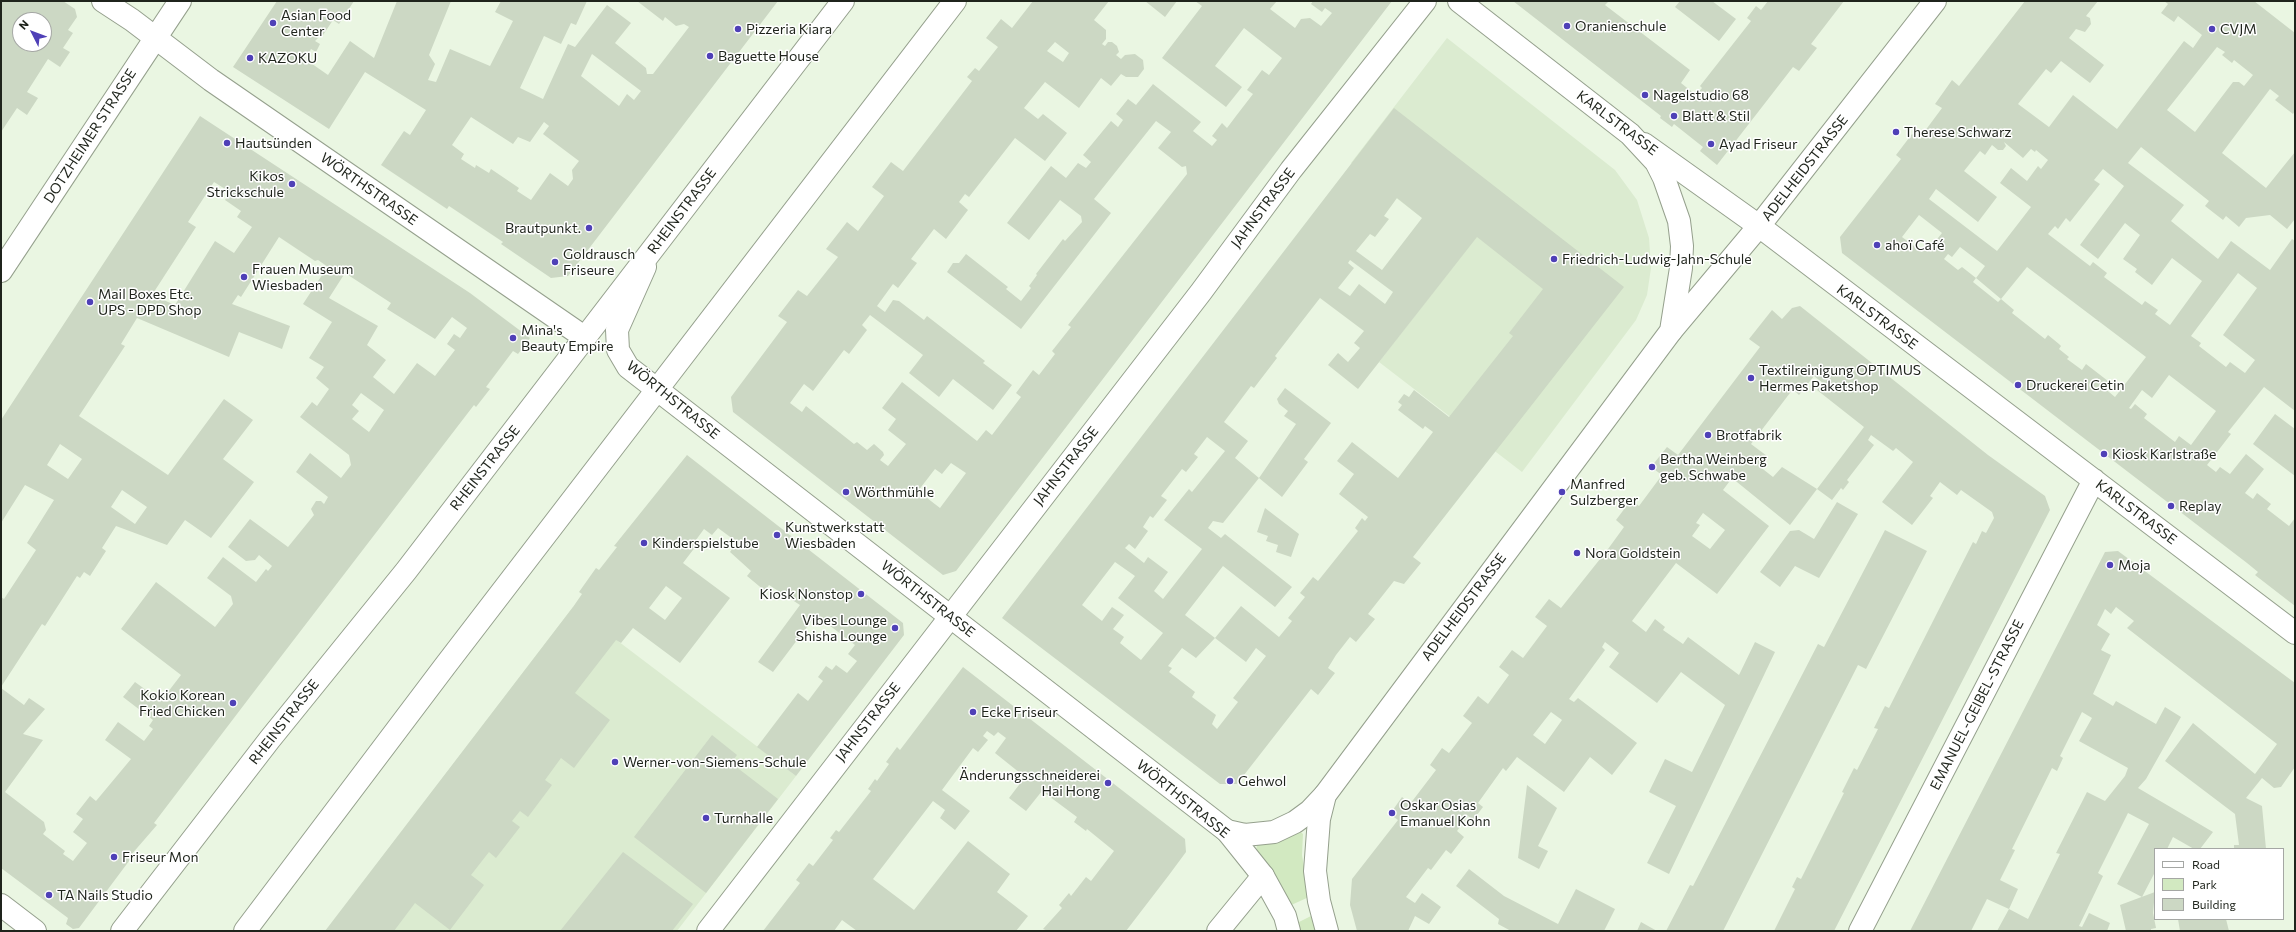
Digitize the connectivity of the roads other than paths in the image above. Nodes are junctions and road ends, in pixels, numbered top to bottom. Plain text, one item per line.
1 (103, 1) edge
2 (180, 1) edge
3 (843, 1) edge
4 (955, 1) edge
5 (1425, 1) edge
6 (1459, 1) edge
7 (1934, 1) edge
8 (156, 38) junction
9 (1630, 134) junction
10 (1759, 226) junction
11 (653, 250) junction
12 (3, 264) edge
13 (1671, 331) junction
14 (584, 337) junction
15 (656, 390) junction
16 (2094, 480) junction
17 (950, 617) junction
18 (2295, 633) edge
19 (1325, 795) junction
20 (1227, 831) junction
21 (1263, 876) junction
22 (1, 905) edge
23 (35, 931) edge
24 (122, 931) edge
25 (245, 931) edge
26 (708, 931) edge
27 (1218, 931) edge
28 (1289, 931) edge
29 (1327, 931) edge
30 (1860, 931) edge

1 - 8 street, WÖRTHSTRASSE
2 - 8 street, DOTZHEIMER STRASSE
3 - 11 street, RHEINSTRASSE
4 - 15 street
5 - 17 street, JAHNSTRASSE
6 - 9 street, KARLSTRASSE
7 - 10 street, ADELHEIDSTRASSE
8 - 12 street, DOTZHEIMER STRASSE
8 - 14 street, WÖRTHSTRASSE
9 - 10 street, KARLSTRASSE
9 - 13 street, ADELHEIDSTRASSE
10 - 13 street, ADELHEIDSTRASSE
10 - 16 street, KARLSTRASSE
11 - 14 street, RHEINSTRASSE
11 - 15 street, WÖRTHSTRASSE
13 - 19 street, ADELHEIDSTRASSE
14 - 24 street, RHEINSTRASSE
15 - 17 street, WÖRTHSTRASSE
15 - 25 street
16 - 18 street, KARLSTRASSE
16 - 30 street, EMANUEL-GEIBEL-STRASSE
17 - 20 street, WÖRTHSTRASSE
17 - 26 street, JAHNSTRASSE
19 - 20 street, ADELHEIDSTRASSE
19 - 29 street
20 - 21 street, WÖRTHSTRASSE
21 - 27 street
21 - 28 street, WÖRTHSTRASSE
22 - 23 street

